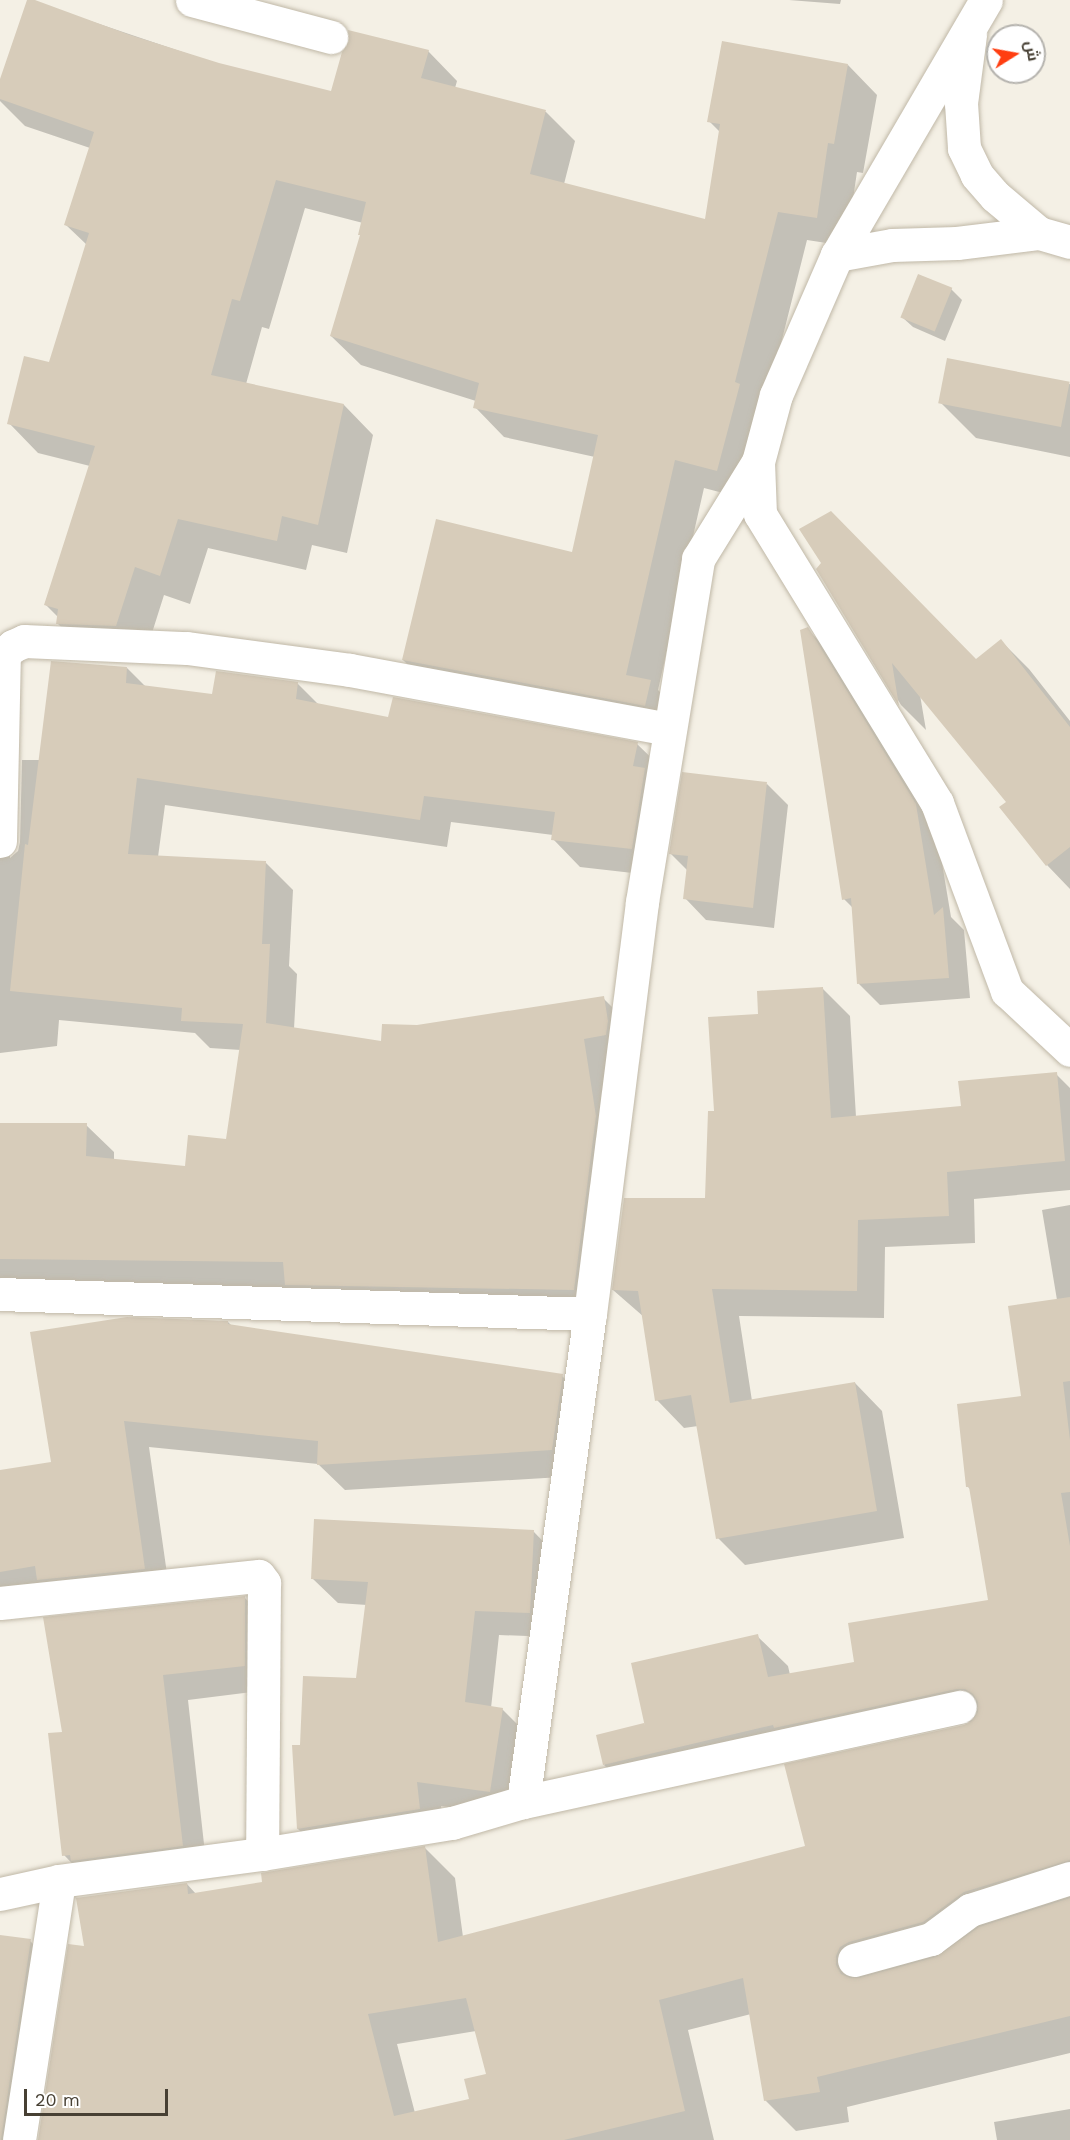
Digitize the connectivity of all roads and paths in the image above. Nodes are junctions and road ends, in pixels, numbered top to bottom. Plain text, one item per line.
1 (192, 0) edge
2 (979, 10) edge
3 (331, 37) dead end
4 (1039, 233) junction
5 (1070, 242) edge
6 (837, 255) junction
7 (758, 462) junction
8 (669, 729) junction
9 (0, 841) edge
10 (1070, 1050) edge
11 (0, 1294) edge
12 (590, 1314) junction
13 (0, 1603) edge
14 (960, 1707) dead end
15 (523, 1802) junction
16 (262, 1854) junction
17 (1070, 1878) edge
18 (59, 1881) junction
19 (0, 1894) edge
20 (854, 1960) dead end
21 (19, 2140) edge

1 - 3 street
2 - 4 street
2 - 6 street
4 - 5 street
4 - 6 street
6 - 7 street
7 - 8 street
7 - 10 street
8 - 9 street
8 - 12 street
11 - 12 street
12 - 15 street
13 - 16 street
14 - 15 street
15 - 16 street
16 - 18 street
17 - 20 street
18 - 19 street
18 - 21 street

